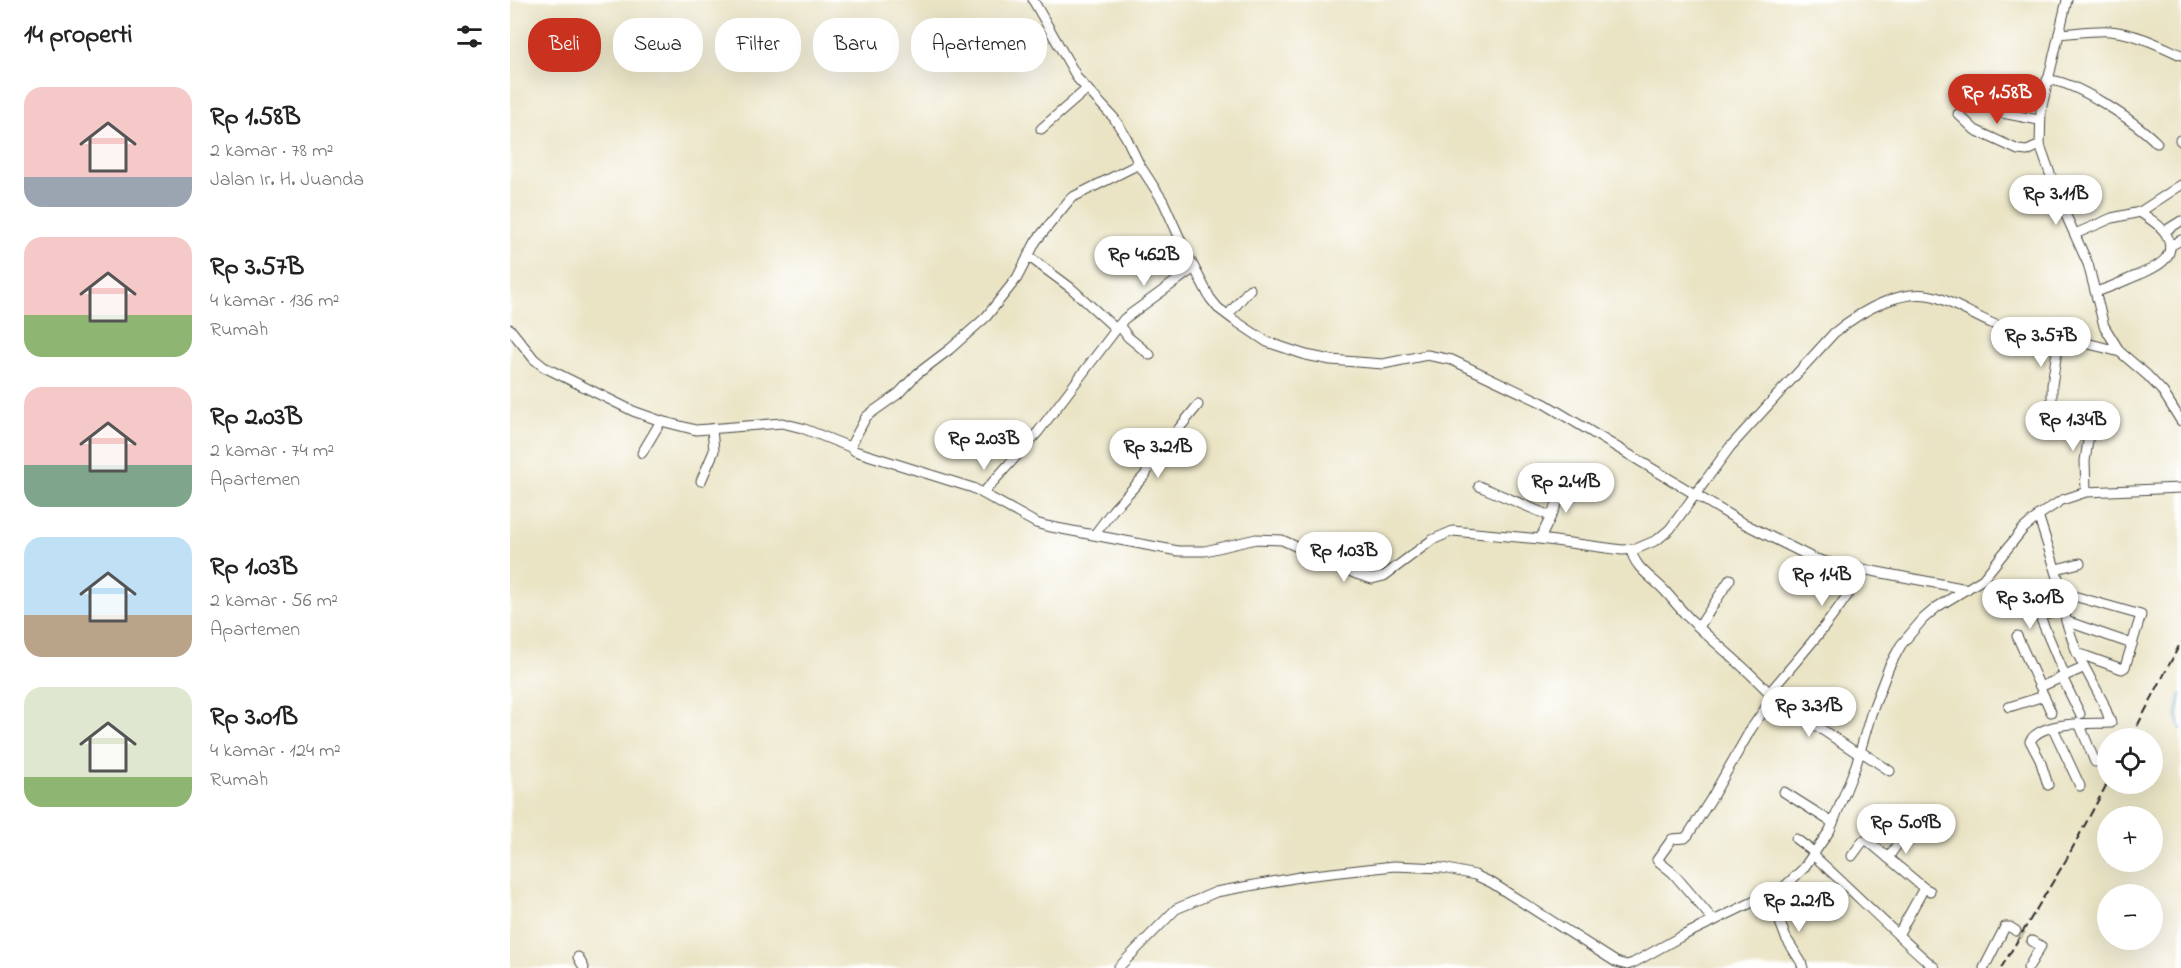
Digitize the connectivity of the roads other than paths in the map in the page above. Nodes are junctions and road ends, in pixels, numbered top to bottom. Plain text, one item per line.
1 (1033, 0) edge
2 (2067, 0) edge
3 (2059, 34) junction
4 (2181, 55) edge
5 (2047, 80) junction
6 (1088, 89) junction
7 (2002, 113) dead end
8 (1958, 114) dead end
9 (2039, 120) junction
10 (1041, 129) dead end
11 (2157, 143) dead end
12 (2040, 145) junction
13 (1139, 164) junction
14 (2181, 185) edge
15 (2140, 212) junction
16 (2181, 221) edge
17 (2165, 231) junction
18 (2075, 234) junction
19 (2181, 240) edge
20 (2170, 246) junction
21 (1028, 256) junction
22 (1194, 268) junction
23 (1250, 289) dead end
24 (2096, 292) junction
25 (1228, 315) junction
26 (1117, 327) junction
27 (510, 329) edge
28 (2059, 338) junction
29 (2120, 352) junction
30 (1150, 355) dead end
31 (2052, 400) dead end
32 (1198, 405) dead end
33 (661, 421) junction
34 (2181, 421) edge
35 (2108, 428) dead end
36 (712, 429) junction
37 (850, 447) junction
38 (642, 453) dead end
39 (1569, 479) dead end
40 (700, 482) dead end
41 (1479, 486) dead end
42 (2181, 488) edge
43 (2086, 492) junction
44 (983, 493) junction
45 (1695, 495) junction
46 (2038, 515) junction
47 (1550, 516) junction
48 (1095, 534) junction
49 (1540, 539) junction
50 (1631, 549) junction
51 (2080, 563) dead end
52 (1864, 569) junction
53 (2055, 569) junction
54 (1730, 579) dead end
55 (1967, 589) junction
56 (2063, 593) junction
57 (2065, 608) junction
58 (2066, 621) junction
59 (1699, 627) junction
60 (2017, 636) dead end
61 (2132, 644) junction
62 (2077, 653) junction
63 (2084, 668) junction
64 (2063, 676) junction
65 (2042, 691) junction
66 (1771, 695) junction
67 (2009, 707) dead end
68 (2051, 712) dead end
69 (2079, 719) junction
70 (2053, 728) junction
71 (1860, 753) junction
72 (2095, 762) dead end
73 (1890, 771) dead end
74 (2048, 785) dead end
75 (2079, 786) dead end
76 (1784, 792) dead end
77 (1833, 824) junction
78 (1910, 826) dead end
79 (1796, 839) dead end
80 (1815, 854) junction
81 (1852, 856) dead end
82 (1888, 858) junction
83 (1784, 887) junction
84 (1714, 921) junction
85 (2016, 931) dead end
86 (1898, 935) junction
87 (2032, 941) dead end
88 (578, 957) dead end
89 (584, 968) edge
90 (1118, 968) edge
91 (1803, 968) edge
92 (1935, 968) edge
93 (1984, 968) edge
94 (2028, 968) edge

1 - 6 street
2 - 3 street
3 - 4 street
3 - 5 street
5 - 9 street
5 - 11 street
6 - 10 street
6 - 13 street
7 - 9 street
8 - 12 street
9 - 12 street
12 - 18 street
13 - 21 street
13 - 22 street
14 - 15 street
15 - 17 street
15 - 18 street
16 - 17 street
17 - 20 street
18 - 24 street
19 - 20 street
20 - 24 street
21 - 26 street
21 - 37 street
22 - 25 street
22 - 26 street
23 - 25 street
24 - 29 street
25 - 45 street
26 - 30 street
26 - 44 street
27 - 33 street
28 - 29 street
28 - 31 street
28 - 45 street
29 - 34 street
32 - 48 street
33 - 36 street
33 - 38 street
35 - 43 street
36 - 37 street
36 - 40 street
37 - 44 street
39 - 47 street
41 - 47 street
42 - 43 street
43 - 46 street
44 - 48 street
45 - 50 street
45 - 52 street
46 - 53 street
46 - 55 street
47 - 49 street
48 - 49 street
49 - 50 street
50 - 59 street
51 - 53 street
52 - 55 street
52 - 66 street
53 - 56 street
54 - 59 street
55 - 71 street
56 - 57 street
56 - 61 street
57 - 58 street
57 - 64 street
58 - 61 street
58 - 62 street
59 - 66 street
60 - 65 street
61 - 62 street
62 - 63 street
63 - 64 street
63 - 69 street
64 - 65 street
64 - 69 street
65 - 67 street
65 - 68 street
66 - 71 street
66 - 84 street
69 - 70 street
69 - 72 street
70 - 74 street
70 - 75 street
71 - 73 street
71 - 77 street
76 - 77 street
77 - 80 street
78 - 82 street
79 - 80 street
80 - 83 street
80 - 86 street
81 - 82 street
82 - 86 street
83 - 84 street
83 - 91 street
84 - 90 street
85 - 93 street
86 - 92 street
87 - 94 street
88 - 89 street

